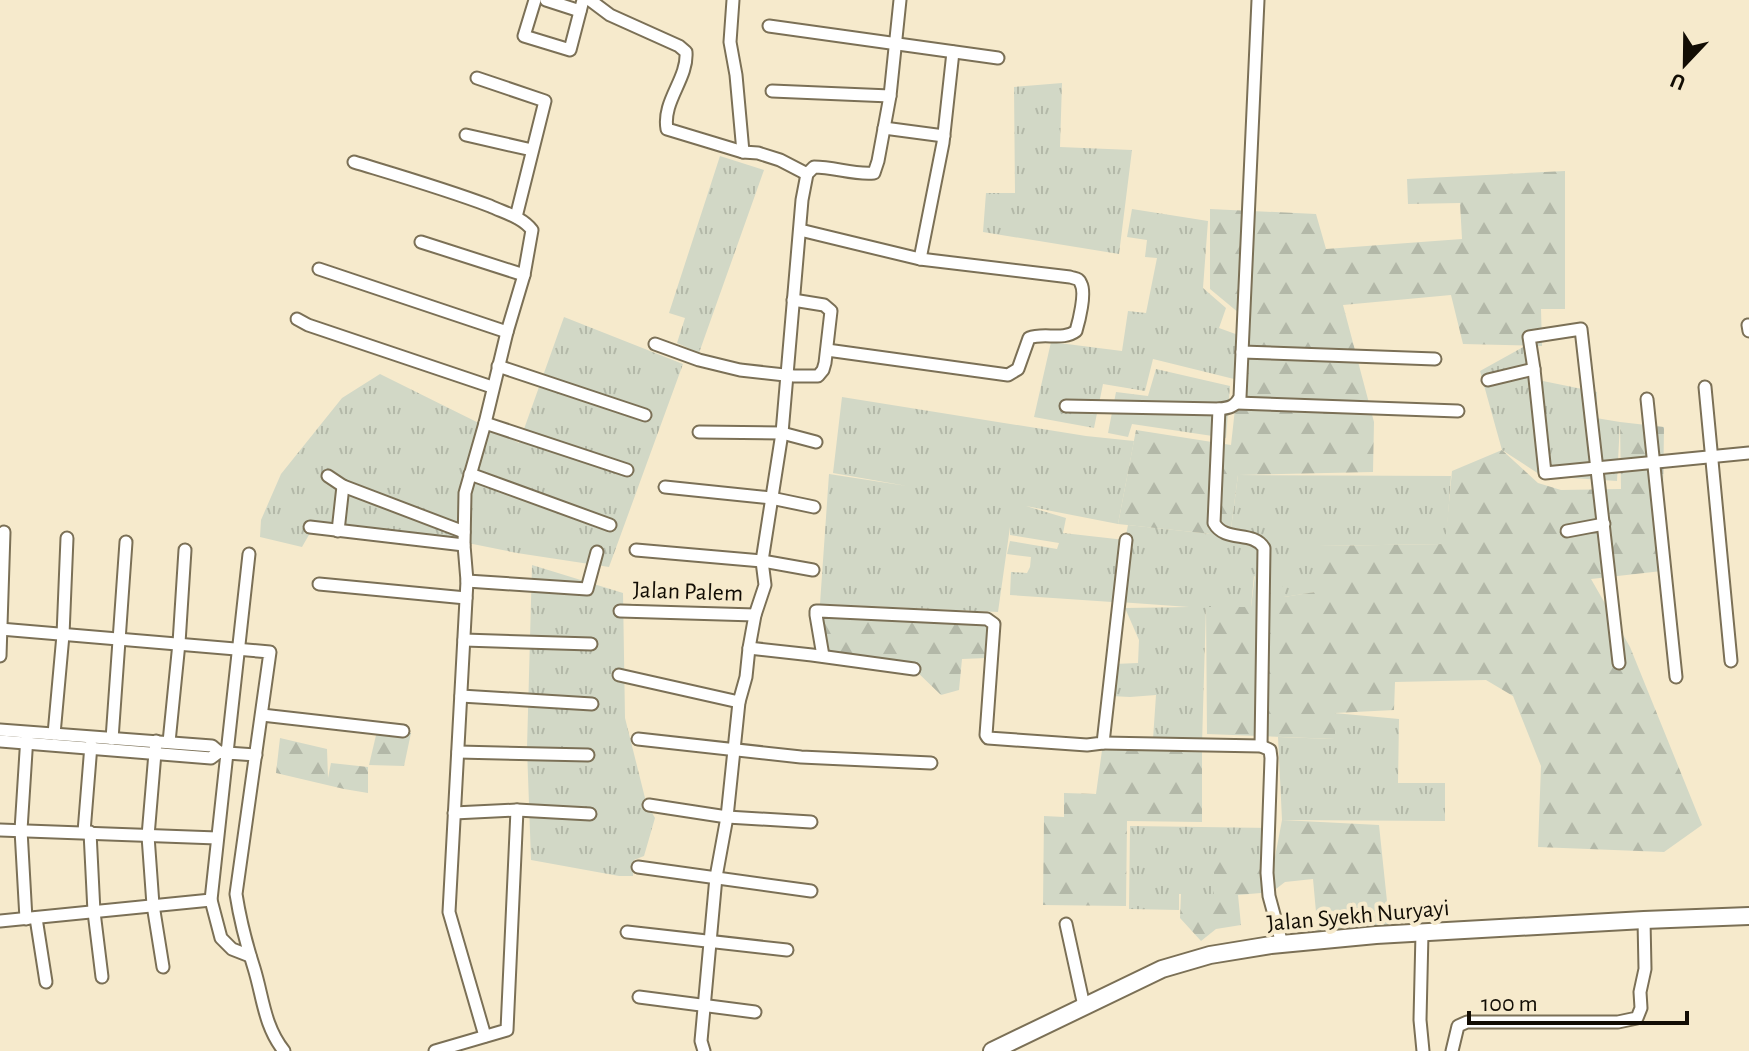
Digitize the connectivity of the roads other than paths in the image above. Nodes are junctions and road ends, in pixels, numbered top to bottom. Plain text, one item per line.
1 (535, 0) edge
2 (546, 0) edge
3 (590, 0) edge
4 (733, 0) edge
5 (900, 0) edge
6 (1258, 0) edge
7 (582, 5) edge
8 (769, 26) dead end
9 (896, 45) junction
10 (953, 52) junction
11 (998, 58) dead end
12 (477, 78) dead end
13 (772, 91) dead end
14 (890, 96) junction
15 (884, 128) junction
16 (466, 135) dead end
17 (944, 136) junction
18 (532, 150) junction
19 (743, 152) junction
20 (354, 162) dead end
21 (807, 174) junction
22 (516, 217) junction
23 (800, 230) junction
24 (421, 242) dead end
25 (920, 259) junction
26 (319, 269) dead end
27 (524, 275) junction
28 (793, 300) junction
29 (297, 319) dead end
30 (507, 332) junction
31 (655, 344) dead end
32 (827, 350) junction
33 (1242, 352) junction
34 (1435, 359) dead end
35 (498, 366) junction
36 (1534, 369) junction
37 (787, 375) junction
38 (1488, 380) dead end
39 (492, 387) junction
40 (1705, 387) dead end
41 (1647, 399) dead end
42 (1237, 403) junction
43 (1066, 406) dead end
44 (1219, 409) junction
45 (1458, 411) dead end
46 (645, 415) dead end
47 (485, 423) junction
48 (699, 432) dead end
49 (782, 433) junction
50 (816, 442) dead end
51 (1749, 453) edge
52 (1712, 457) junction
53 (1655, 462) junction
54 (1599, 468) junction
55 (627, 470) dead end
56 (470, 474) junction
57 (328, 476) dead end
58 (343, 486) junction
59 (665, 487) dead end
60 (771, 498) junction
61 (814, 507) dead end
62 (1604, 524) junction
63 (610, 525) dead end
64 (310, 527) dead end
65 (338, 531) junction
66 (1567, 531) dead end
67 (4, 532) dead end
68 (464, 532) junction
69 (67, 538) dead end
70 (1126, 540) dead end
71 (126, 542) dead end
72 (464, 545) junction
73 (185, 550) dead end
74 (636, 550) dead end
75 (597, 552) dead end
76 (249, 554) dead end
77 (762, 561) junction
78 (813, 570) dead end
79 (467, 581) junction
80 (319, 584) dead end
81 (466, 598) junction
82 (620, 611) dead end
83 (755, 615) junction
84 (1, 629) edge
85 (63, 635) junction
86 (120, 638) junction
87 (464, 640) junction
88 (179, 643) junction
89 (591, 644) dead end
90 (239, 648) junction
91 (749, 648) junction
92 (0, 656) edge
93 (823, 656) junction
94 (1731, 661) dead end
95 (1619, 663) dead end
96 (914, 669) dead end
97 (619, 675) dead end
98 (1676, 677) dead end
99 (461, 696) junction
100 (739, 702) junction
101 (592, 704) dead end
102 (262, 715) junction
103 (0, 730) edge
104 (403, 731) dead end
105 (54, 734) junction
106 (27, 738) junction
107 (112, 739) junction
108 (638, 739) dead end
109 (0, 741) edge
110 (169, 742) junction
111 (92, 743) junction
112 (1103, 743) junction
113 (1261, 746) junction
114 (155, 747) junction
115 (733, 750) junction
116 (458, 752) junction
117 (223, 753) junction
118 (256, 755) junction
119 (588, 755) dead end
120 (931, 763) dead end
121 (649, 805) dead end
122 (517, 810) junction
123 (454, 813) junction
124 (590, 814) dead end
125 (727, 817) junction
126 (811, 822) dead end
127 (0, 830) edge
128 (21, 830) junction
129 (87, 832) junction
130 (148, 836) junction
131 (217, 838) junction
132 (638, 867) dead end
133 (716, 877) junction
134 (811, 891) dead end
135 (211, 900) junction
136 (153, 905) junction
137 (94, 912) junction
138 (1749, 916) edge
139 (31, 918) junction
140 (1644, 920) junction
141 (0, 921) edge
142 (1066, 924) dead end
143 (627, 932) dead end
144 (1422, 933) junction
145 (710, 941) junction
146 (1282, 944) junction
147 (787, 950) dead end
148 (250, 956) junction
149 (163, 967) dead end
150 (102, 977) dead end
151 (46, 982) dead end
152 (639, 997) dead end
153 (704, 1004) junction
154 (1084, 1006) junction
155 (755, 1012) dead end
156 (485, 1036) junction
157 (284, 1051) edge
158 (435, 1051) edge
159 (704, 1051) edge
160 (992, 1051) edge
161 (1423, 1051) edge
162 (1452, 1051) edge

1 - 7 street
2 - 7 street
3 - 19 street
4 - 19 street
5 - 9 street
6 - 33 street
8 - 9 street
9 - 10 street
9 - 14 street
10 - 11 street
10 - 17 street
12 - 18 street
13 - 14 street
14 - 15 street
15 - 17 street
15 - 21 street
16 - 18 street
17 - 25 street
18 - 22 street
19 - 21 street
20 - 22 street
21 - 23 street
22 - 27 street
23 - 25 street
23 - 28 street
24 - 27 street
25 - 32 street
26 - 30 street
27 - 30 street
28 - 32 street
28 - 37 street
29 - 39 street
30 - 35 street
31 - 37 street
32 - 37 street
33 - 34 street
33 - 42 street
35 - 39 street
35 - 46 street
36 - 38 street
36 - 54 street
36 - 54 street
37 - 49 street
39 - 47 street
40 - 52 street
41 - 53 street
42 - 44 street
42 - 45 street
43 - 44 street
44 - 113 street
47 - 55 street
47 - 56 street
48 - 49 street
49 - 50 street
49 - 60 street
51 - 52 street
52 - 53 street
52 - 94 street
53 - 54 street
53 - 98 street
54 - 62 street
56 - 63 street
56 - 68 street
57 - 58 street
58 - 65 street
58 - 68 street
59 - 60 street
60 - 61 street
60 - 77 street
62 - 66 street
62 - 95 street
64 - 65 street
65 - 72 street
67 - 84 street
68 - 72 street
69 - 85 street
70 - 112 street
71 - 86 street
72 - 79 street
73 - 88 street
74 - 77 street
75 - 79 street
76 - 90 street
77 - 78 street
77 - 83 street
79 - 81 street
80 - 81 street
81 - 87 street
82 - 83 street, Jalan Palem
83 - 91 street
84 - 85 street
84 - 92 street
85 - 86 street
85 - 105 street
86 - 88 street
86 - 107 street
87 - 89 street
87 - 99 street
88 - 90 street
88 - 110 street
90 - 102 street
90 - 117 street
91 - 93 street
91 - 100 street
93 - 96 street
93 - 112 street
97 - 100 street
99 - 101 street
99 - 116 street
100 - 115 street
102 - 104 street
102 - 118 street
103 - 106 street
105 - 106 street
105 - 111 street
106 - 109 street
106 - 111 street
106 - 128 street
107 - 111 street
107 - 114 street
108 - 115 street
110 - 114 street
110 - 117 street
111 - 114 street
111 - 129 street
112 - 113 street
113 - 146 street
114 - 117 street
114 - 130 street
115 - 120 street
115 - 125 street
116 - 119 street
116 - 123 street
117 - 118 street
117 - 131 street
118 - 148 street
121 - 125 street
122 - 123 street
122 - 124 street
122 - 156 street
123 - 156 street
125 - 126 street
125 - 133 street
127 - 128 street
128 - 129 street
128 - 139 street
129 - 130 street
129 - 137 street
130 - 131 street
130 - 136 street
131 - 135 street
132 - 133 street
133 - 134 street
133 - 145 street
135 - 136 street
135 - 148 street
136 - 137 street
136 - 149 street
137 - 139 street
137 - 150 street
138 - 140 main road, Jalan Syekh Nuryayi
139 - 141 street
139 - 151 street
140 - 144 main road, Jalan Syekh Nuryayi
140 - 162 street
142 - 154 street
143 - 145 street
144 - 146 main road, Jalan Syekh Nuryayi
144 - 161 street
145 - 147 street
145 - 153 street
146 - 154 main road, Jalan Syekh Nuryayi
148 - 157 street
152 - 153 street
153 - 155 street
153 - 159 street
154 - 160 main road, Jalan Syekh Nuryayi
156 - 158 street

